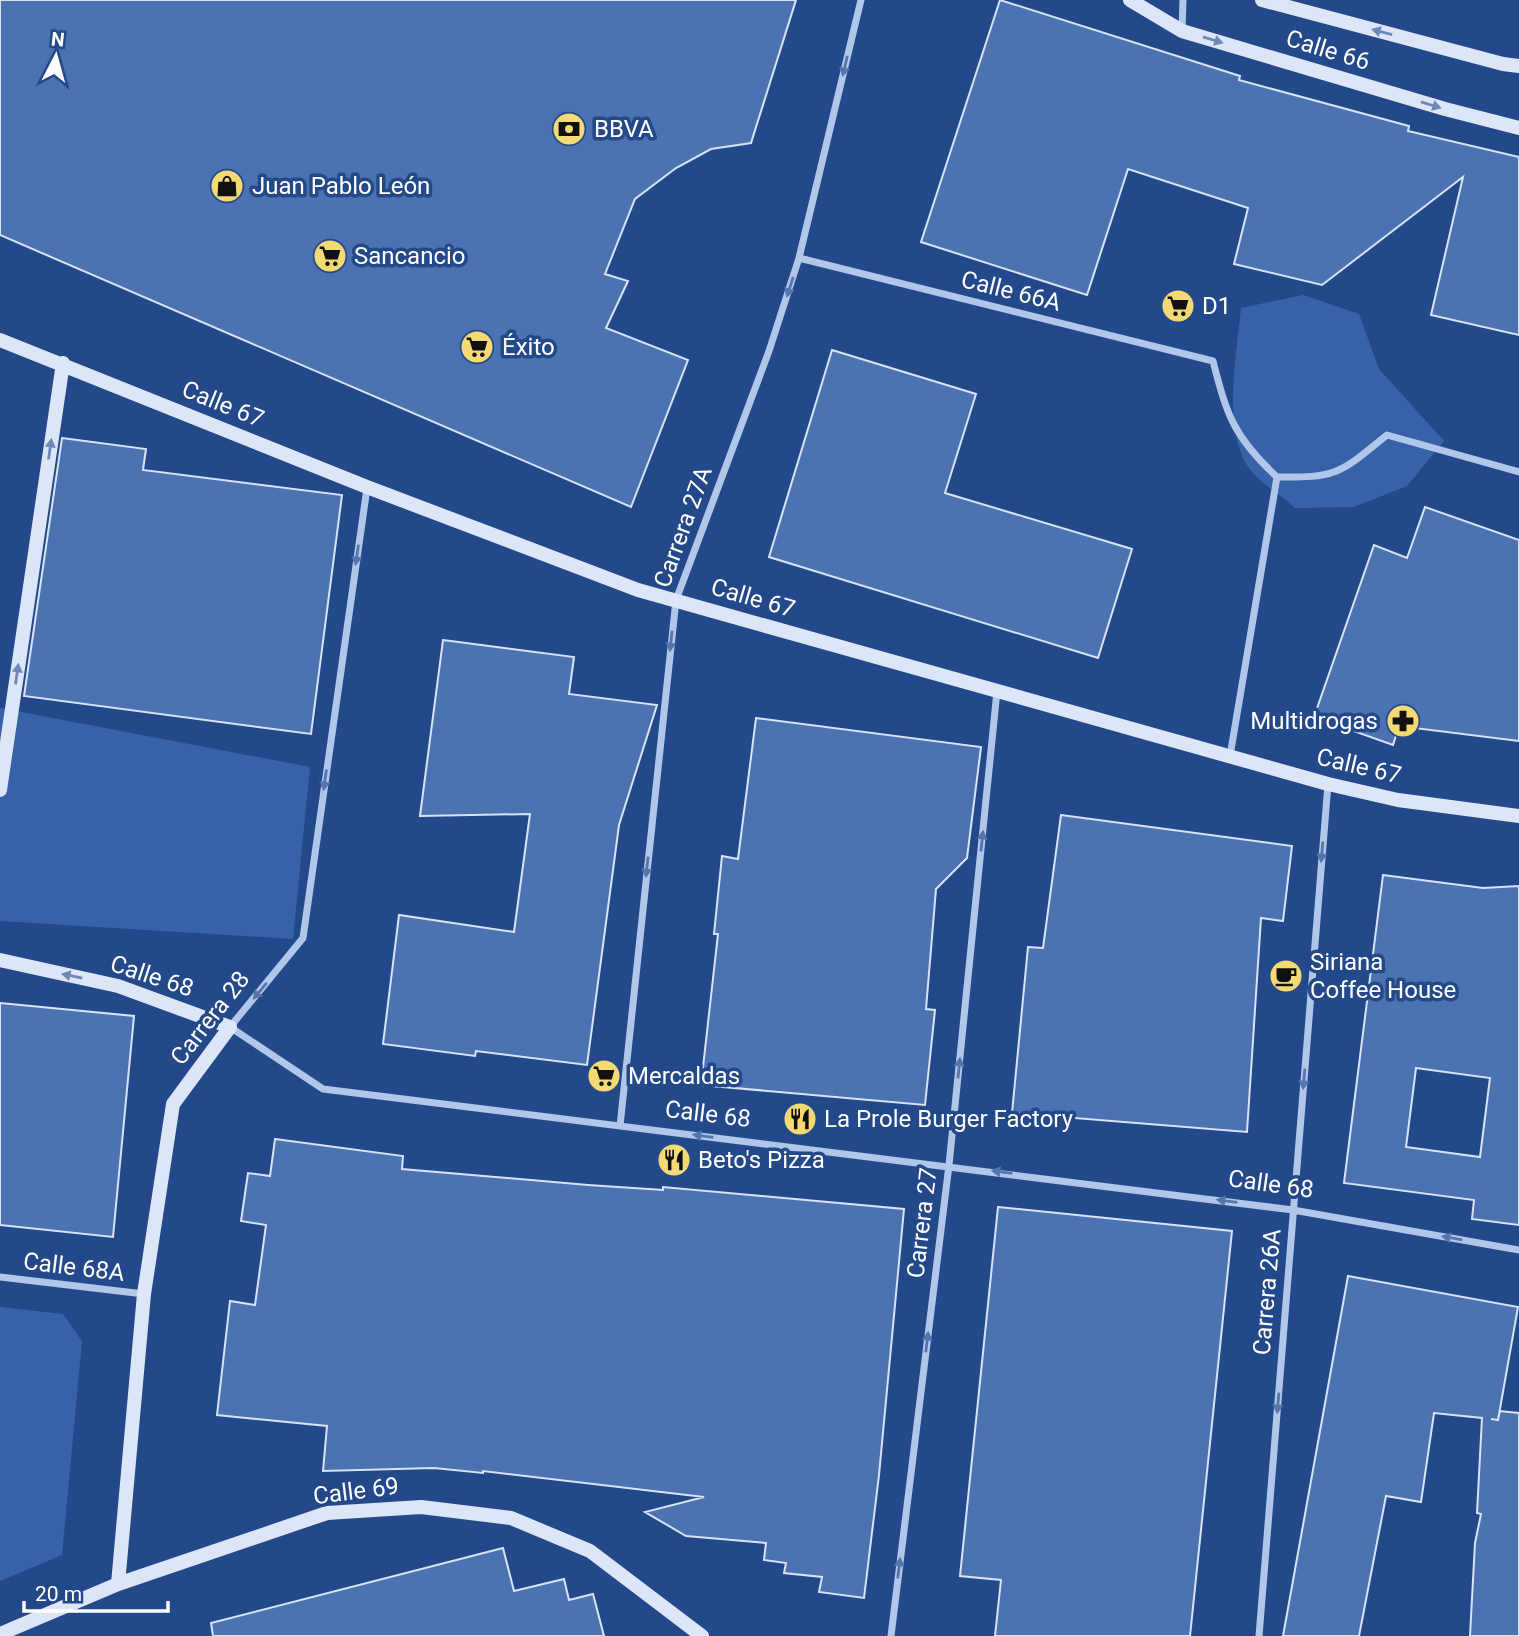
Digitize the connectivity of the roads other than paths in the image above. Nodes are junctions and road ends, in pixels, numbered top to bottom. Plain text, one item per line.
1 (861, 0) edge
2 (1130, 0) edge
3 (1183, 0) edge
4 (1262, 0) edge
5 (1182, 31) junction
6 (1519, 66) edge
7 (1519, 128) edge
8 (799, 258) junction
9 (0, 340) edge
10 (63, 363) junction
11 (1519, 472) edge
12 (1277, 477) junction
13 (367, 487) junction
14 (676, 600) junction
15 (997, 690) junction
16 (1230, 756) junction
17 (1328, 784) junction
18 (0, 790) edge
19 (1519, 816) edge
20 (0, 960) edge
21 (230, 1027) junction
22 (620, 1126) junction
23 (949, 1165) junction
24 (1293, 1210) junction
25 (1519, 1250) edge
26 (0, 1277) edge
27 (144, 1294) junction
28 (118, 1584) junction
29 (0, 1634) edge
30 (702, 1636) edge
31 (891, 1636) edge
32 (1259, 1636) edge

1 -> 8 street, Carrera 27A
2 - 5 street, Calle 66
3 - 5 street
6 -> 4 street, Calle 66
5 -> 7 street, Calle 66
8 - 12 street, Calle 66A
8 -> 14 street, Carrera 27A
9 - 10 street, Calle 67
10 - 13 street, Calle 67
18 -> 10 street
11 - 12 street
12 - 16 street
13 - 14 street, Calle 67
13 -> 21 street, Carrera 28
14 - 15 street, Calle 67
14 -> 22 street, Carrera 27A
15 - 16 street, Calle 67
23 -> 15 street, Carrera 27
16 - 17 street, Calle 67
17 - 19 street, Calle 67
17 -> 24 street, Carrera 26A
21 -> 20 street, Calle 68
21 - 22 street, Calle 68
21 - 27 street, Carrera 28
23 -> 22 street, Calle 68
24 -> 23 street, Calle 68
31 -> 23 street, Carrera 27
25 -> 24 street, Calle 68
24 -> 32 street, Carrera 26A
26 - 27 street, Calle 68A
27 - 28 street, Carrera 28
28 - 29 street, Calle 69
28 - 30 street, Calle 69

